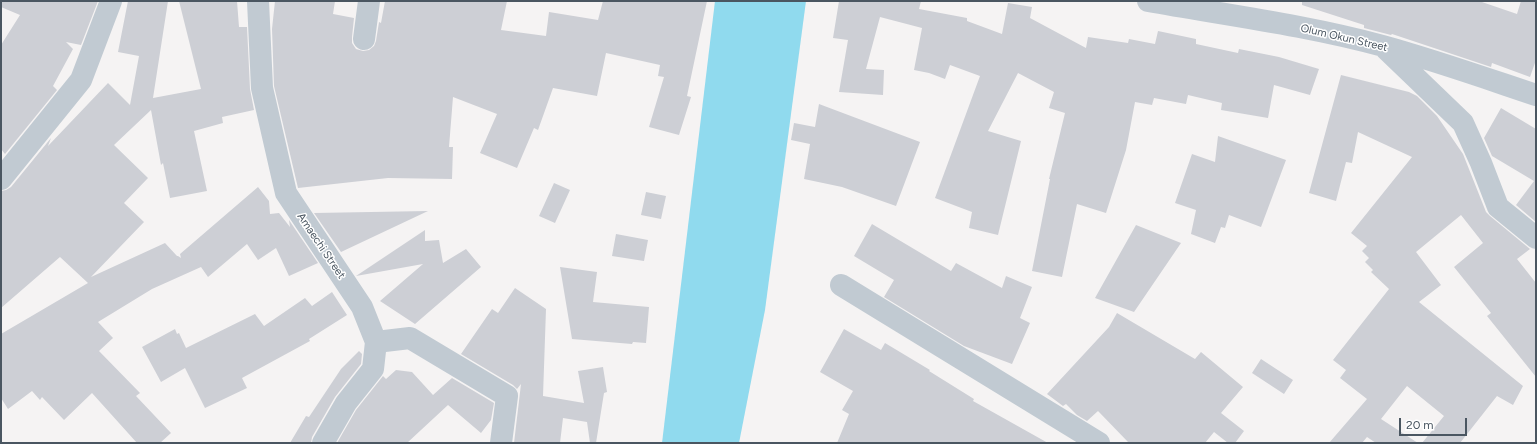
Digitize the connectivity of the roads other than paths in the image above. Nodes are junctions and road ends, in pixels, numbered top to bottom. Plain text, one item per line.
1 (111, 1) edge
2 (258, 1) edge
3 (369, 1) edge
4 (1148, 1) edge
5 (1223, 8) edge
6 (364, 39) dead end
7 (1383, 46) junction
8 (1536, 95) edge
9 (1, 179) edge
10 (1536, 238) edge
11 (841, 285) dead end
12 (376, 342) junction
13 (323, 443) edge
14 (501, 443) edge
15 (1099, 443) edge

1 - 9 street
2 - 12 street, Amaechi Street
3 - 6 street
4 - 5 street, Olum Okun Street
5 - 7 street, Olum Okun Street
7 - 8 street, Olum Okun Street
7 - 10 street
11 - 15 street
12 - 13 street
12 - 14 street

